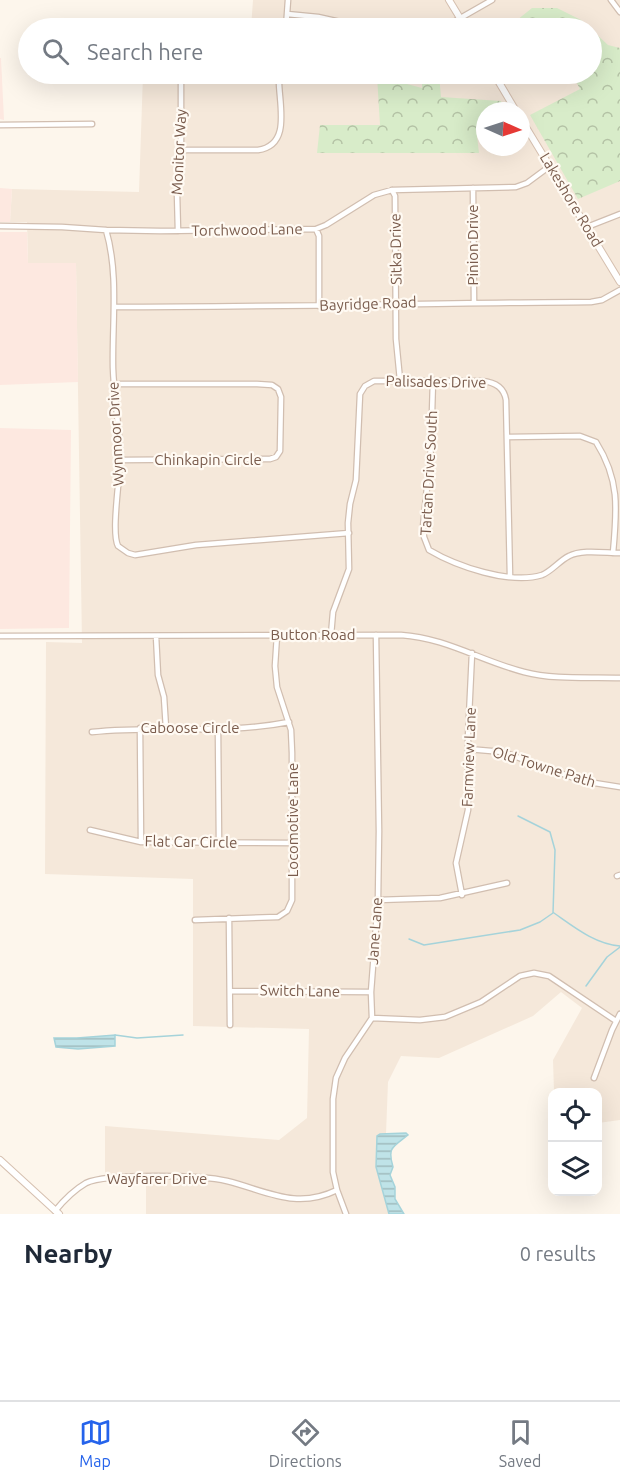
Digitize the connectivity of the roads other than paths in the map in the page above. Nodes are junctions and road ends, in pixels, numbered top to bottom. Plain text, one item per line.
1 (288, 0) edge
2 (449, 0) edge
3 (492, 0) edge
4 (610, 0) edge
5 (620, 12) edge
6 (287, 14) junction
7 (287, 18) edge
8 (322, 18) edge
9 (459, 18) edge
10 (462, 18) edge
11 (181, 84) edge
12 (278, 84) edge
13 (500, 84) edge
14 (511, 102) edge
15 (0, 124) edge
16 (92, 124) dead end
17 (530, 133) edge
18 (181, 150) junction
19 (550, 166) junction
20 (473, 188) junction
21 (392, 190) junction
22 (620, 214) edge
23 (0, 226) edge
24 (587, 227) junction
25 (316, 229) junction
26 (106, 230) junction
27 (178, 231) junction
28 (620, 282) edge
29 (620, 290) edge
30 (396, 303) junction
31 (474, 303) junction
32 (319, 306) junction
33 (114, 307) junction
34 (400, 380) junction
35 (433, 380) junction
36 (114, 384) junction
37 (507, 437) junction
38 (120, 460) junction
39 (349, 533) junction
40 (613, 553) junction
41 (620, 553) edge
42 (510, 576) junction
43 (277, 635) junction
44 (331, 635) junction
45 (376, 635) junction
46 (0, 636) edge
47 (156, 636) junction
48 (472, 653) junction
49 (620, 678) edge
50 (289, 722) junction
51 (140, 728) junction
52 (166, 728) junction
53 (218, 729) junction
54 (92, 732) dead end
55 (468, 748) junction
56 (620, 787) edge
57 (90, 830) dead end
58 (141, 842) junction
59 (219, 843) junction
60 (293, 843) junction
61 (507, 883) dead end
62 (462, 895) junction
63 (378, 900) junction
64 (229, 918) junction
65 (195, 920) dead end
66 (230, 991) junction
67 (371, 992) junction
68 (620, 1014) edge
69 (372, 1018) junction
70 (616, 1021) junction
71 (230, 1025) dead end
72 (594, 1078) dead end
73 (0, 1160) edge
74 (337, 1190) junction
75 (57, 1212) edge
76 (346, 1214) edge

1 - 6 street
2 - 9 street
3 - 10 street
4 - 5 street
6 - 7 street
6 - 8 street
11 - 18 street, Monitor Way
12 - 18 street
13 - 14 street
15 - 16 street
17 - 19 street, Lakeshore Road
18 - 27 street, Monitor Way
19 - 20 street, Torchwood Lane
19 - 24 street, Lakeshore Road
20 - 21 street, Torchwood Lane
20 - 31 street, Pinion Drive
21 - 25 street, Torchwood Lane
21 - 30 street, Sitka Drive
22 - 24 street
23 - 26 street, Torchwood Lane
24 - 28 street, Lakeshore Road
25 - 27 street, Torchwood Lane
25 - 32 street
26 - 27 street, Torchwood Lane
26 - 33 street, Wynmoor Drive
29 - 31 street, Bayridge Road
30 - 31 street, Bayridge Road
30 - 32 street, Bayridge Road
30 - 34 street, Sitka Drive
32 - 33 street, Bayridge Road
33 - 36 street, Wynmoor Drive
34 - 35 street, Palisades Drive
34 - 39 street, Palisades Drive
35 - 37 street, Palisades Drive
35 - 42 street, Tartan Drive South
36 - 38 street, Wynmoor Drive
36 - 38 street, Chinkapin Circle
37 - 40 street
37 - 42 street, Palisades Drive
38 - 39 street, Wynmoor Drive
39 - 44 street, Palisades Drive
40 - 41 street
40 - 42 street
43 - 44 street, Button Road
43 - 47 street, Button Road
43 - 50 street, Locomotive Lane
44 - 45 street, Button Road
45 - 48 street, Button Road
45 - 63 street, Jane Lane
46 - 47 street, Button Road
47 - 52 street
48 - 49 street, Button Road
48 - 55 street, Farmview Lane
50 - 53 street, Caboose Circle
50 - 60 street, Locomotive Lane
51 - 52 street, Caboose Circle
51 - 54 street, Caboose Circle
51 - 58 street
52 - 53 street, Caboose Circle
53 - 59 street
55 - 56 street, Old Towne Path
55 - 62 street, Farmview Lane
57 - 58 street, Flat Car Circle
58 - 59 street, Flat Car Circle
59 - 60 street, Flat Car Circle
60 - 64 street, Locomotive Lane
61 - 62 street
62 - 63 street
63 - 67 street, Jane Lane
64 - 65 street, Locomotive Lane
64 - 66 street
66 - 67 street, Switch Lane
66 - 71 street
67 - 69 street, Jane Lane
68 - 70 street
69 - 70 street
69 - 74 street
70 - 72 street
73 - 75 street
74 - 75 street, Wayfarer Drive
74 - 76 street

